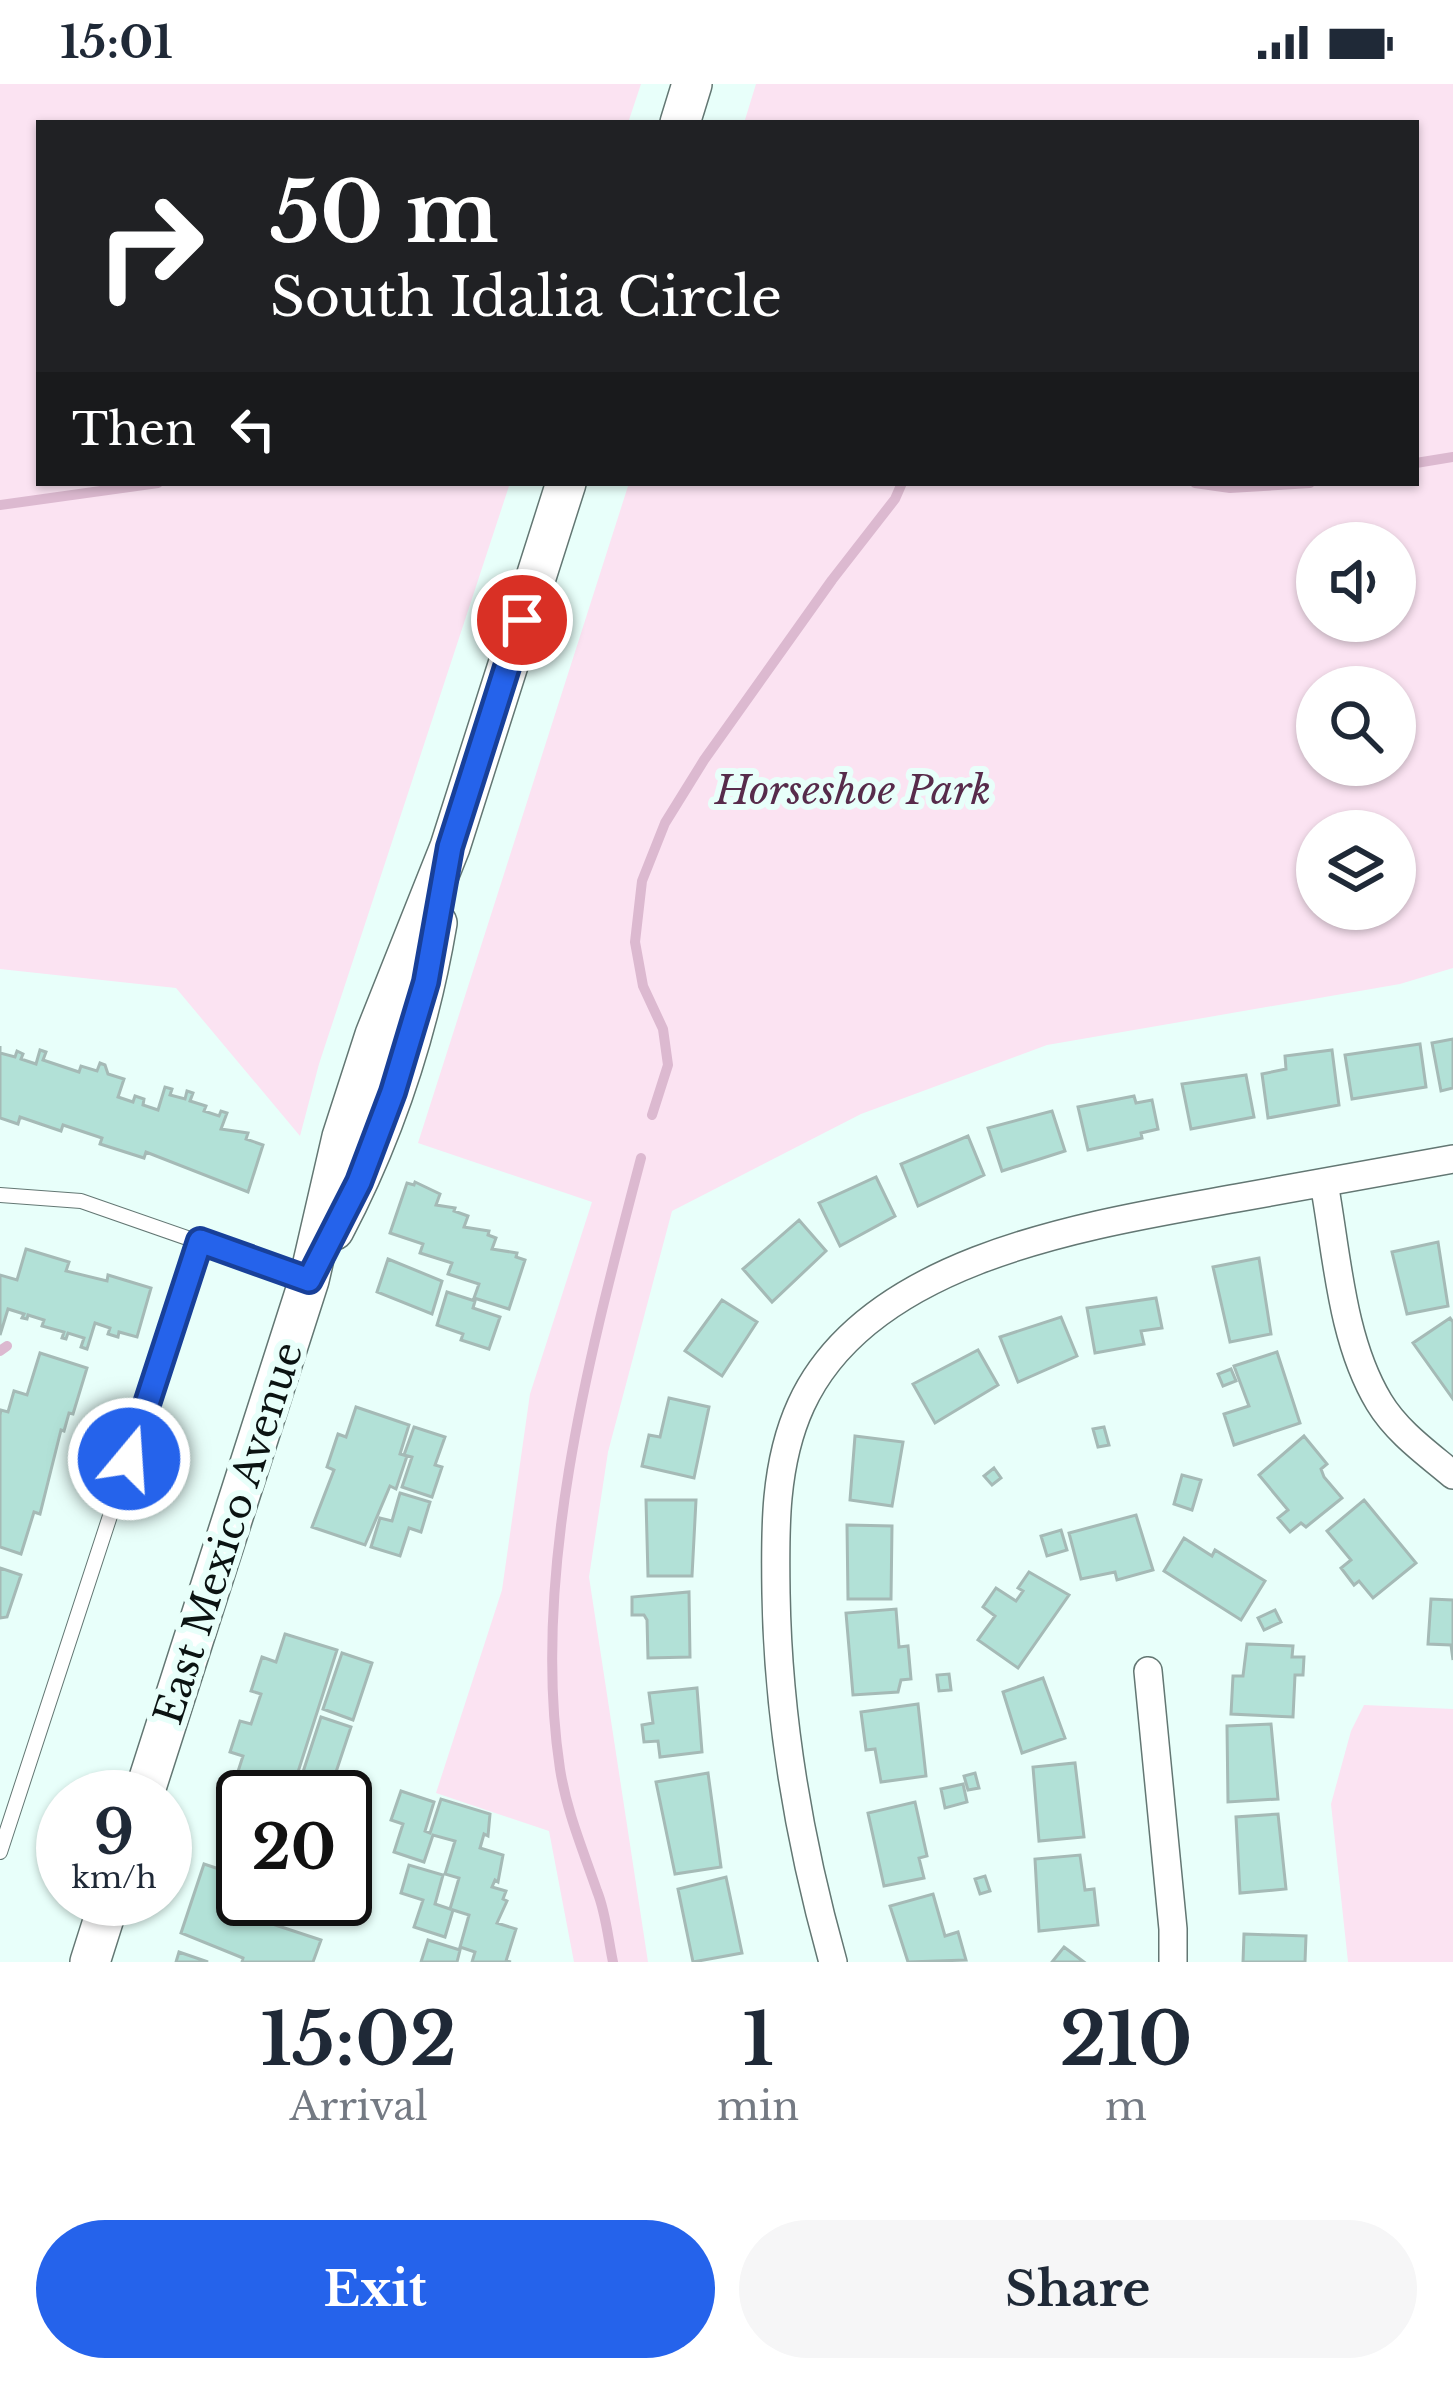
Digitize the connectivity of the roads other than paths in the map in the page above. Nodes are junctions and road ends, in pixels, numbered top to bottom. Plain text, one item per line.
1 (692, 84) edge
2 (681, 120) edge
3 (565, 486) edge
4 (1453, 1160) edge
5 (1324, 1183) junction
6 (0, 1195) edge
7 (200, 1241) junction
8 (311, 1275) junction
9 (1453, 1475) edge
10 (1148, 1671) dead end
11 (152, 1770) edge
12 (0, 1852) edge
13 (101, 1926) edge
14 (90, 1962) edge
15 (833, 1962) edge
16 (1173, 1962) edge

1 - 2 street
3 - 8 street, East Mexico Avenue
4 - 5 street
5 - 9 street
5 - 15 street
6 - 7 lane
7 - 8 lane
7 - 12 lane
8 - 11 street, East Mexico Avenue
10 - 16 street
13 - 14 street

